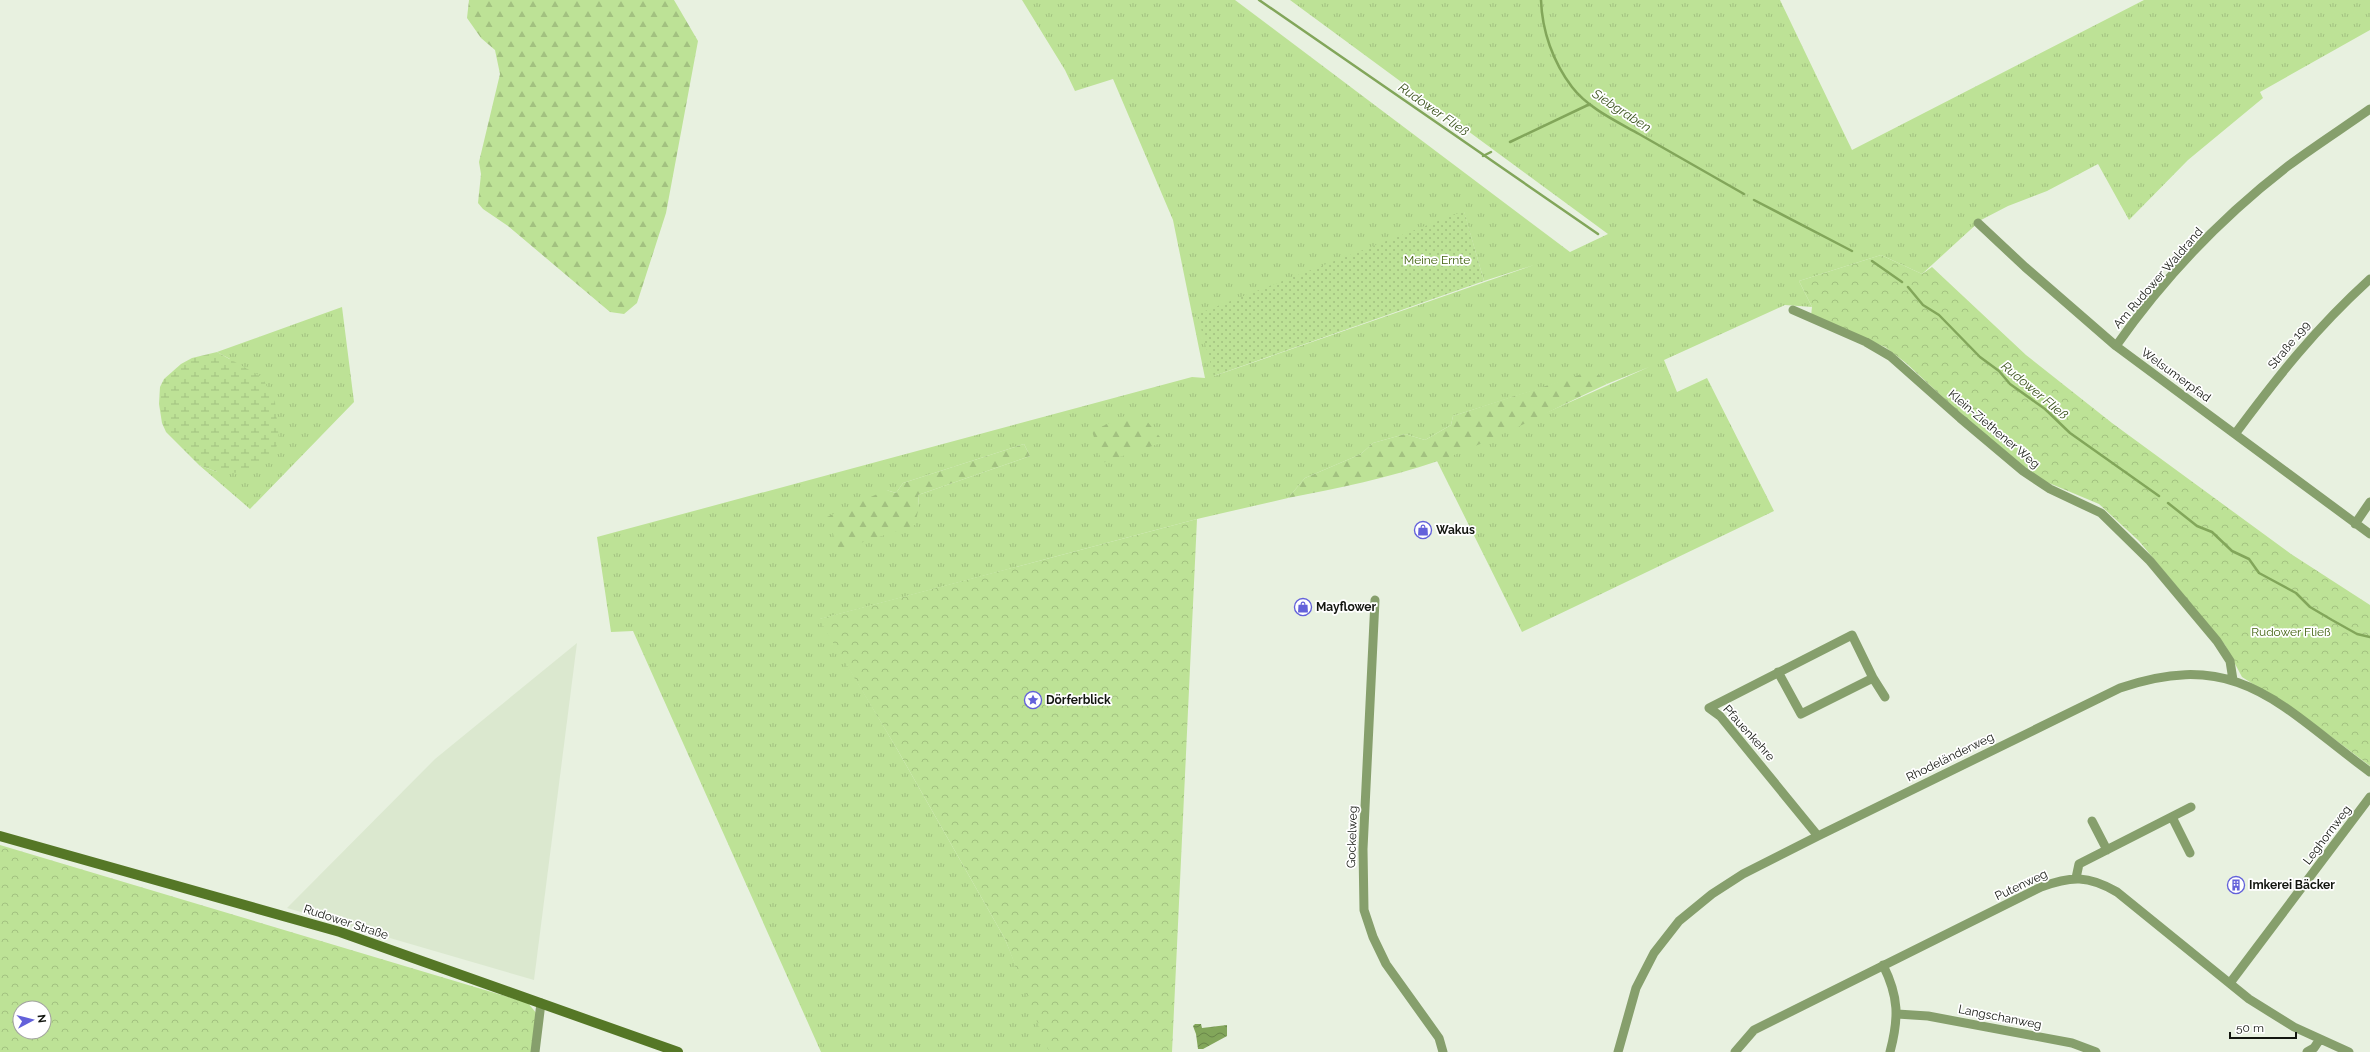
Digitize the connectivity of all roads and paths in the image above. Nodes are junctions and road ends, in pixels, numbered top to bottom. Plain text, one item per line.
1 (2370, 109) edge
2 (1978, 223) dead end
3 (2370, 279) edge
4 (1793, 310) dead end
5 (2116, 346) junction
6 (2235, 434) junction
7 (2370, 502) edge
8 (2355, 524) junction
9 (2370, 534) edge
10 (1375, 600) dead end
11 (1778, 672) junction
12 (1873, 678) junction
13 (2233, 680) junction
14 (1885, 697) dead end
15 (2370, 772) edge
16 (2370, 797) edge
17 (2191, 808) dead end
18 (2172, 817) junction
19 (2092, 821) dead end
20 (0, 836) edge
21 (1818, 836) junction
22 (2107, 850) junction
23 (2190, 853) dead end
24 (2076, 878) junction
25 (1883, 966) junction
26 (2230, 983) junction
27 (541, 1003) junction
28 (1897, 1014) junction
29 (2320, 1039) junction
30 (535, 1052) edge
31 (678, 1052) edge
32 (1443, 1052) edge
33 (1618, 1052) edge
34 (1735, 1052) edge
35 (1890, 1052) edge
36 (2096, 1052) edge
37 (2307, 1052) edge
38 (2348, 1052) edge

1 - 5 street, Am Rudower Waldrand
2 - 5 street, Welsumerpfad
3 - 6 street, Straße 199
4 - 13 street, Klein-Ziethener Weg
5 - 6 street, Welsumerpfad
6 - 8 street, Welsumerpfad
7 - 8 street
8 - 9 street, Welsumerpfad
10 - 32 street, Gockelweg
11 - 12 street
11 - 12 street, Pfauenkehre
11 - 21 street, Pfauenkehre
12 - 14 street
13 - 15 street, Rhodeländerweg
13 - 21 street, Rhodeländerweg
16 - 26 street, Leghornweg
17 - 18 street
18 - 22 street
18 - 23 street
19 - 22 street
20 - 27 street, Rudower Straße
21 - 33 street, Rhodeländerweg
22 - 24 street
24 - 25 street, Putenweg
24 - 26 street, Putenweg
25 - 28 street
25 - 34 street, Putenweg
26 - 29 street, Putenweg
27 - 30 street
27 - 31 street, Rudower Straße
28 - 35 street
28 - 36 street, Langschanweg
29 - 37 street
29 - 38 street, Putenweg

